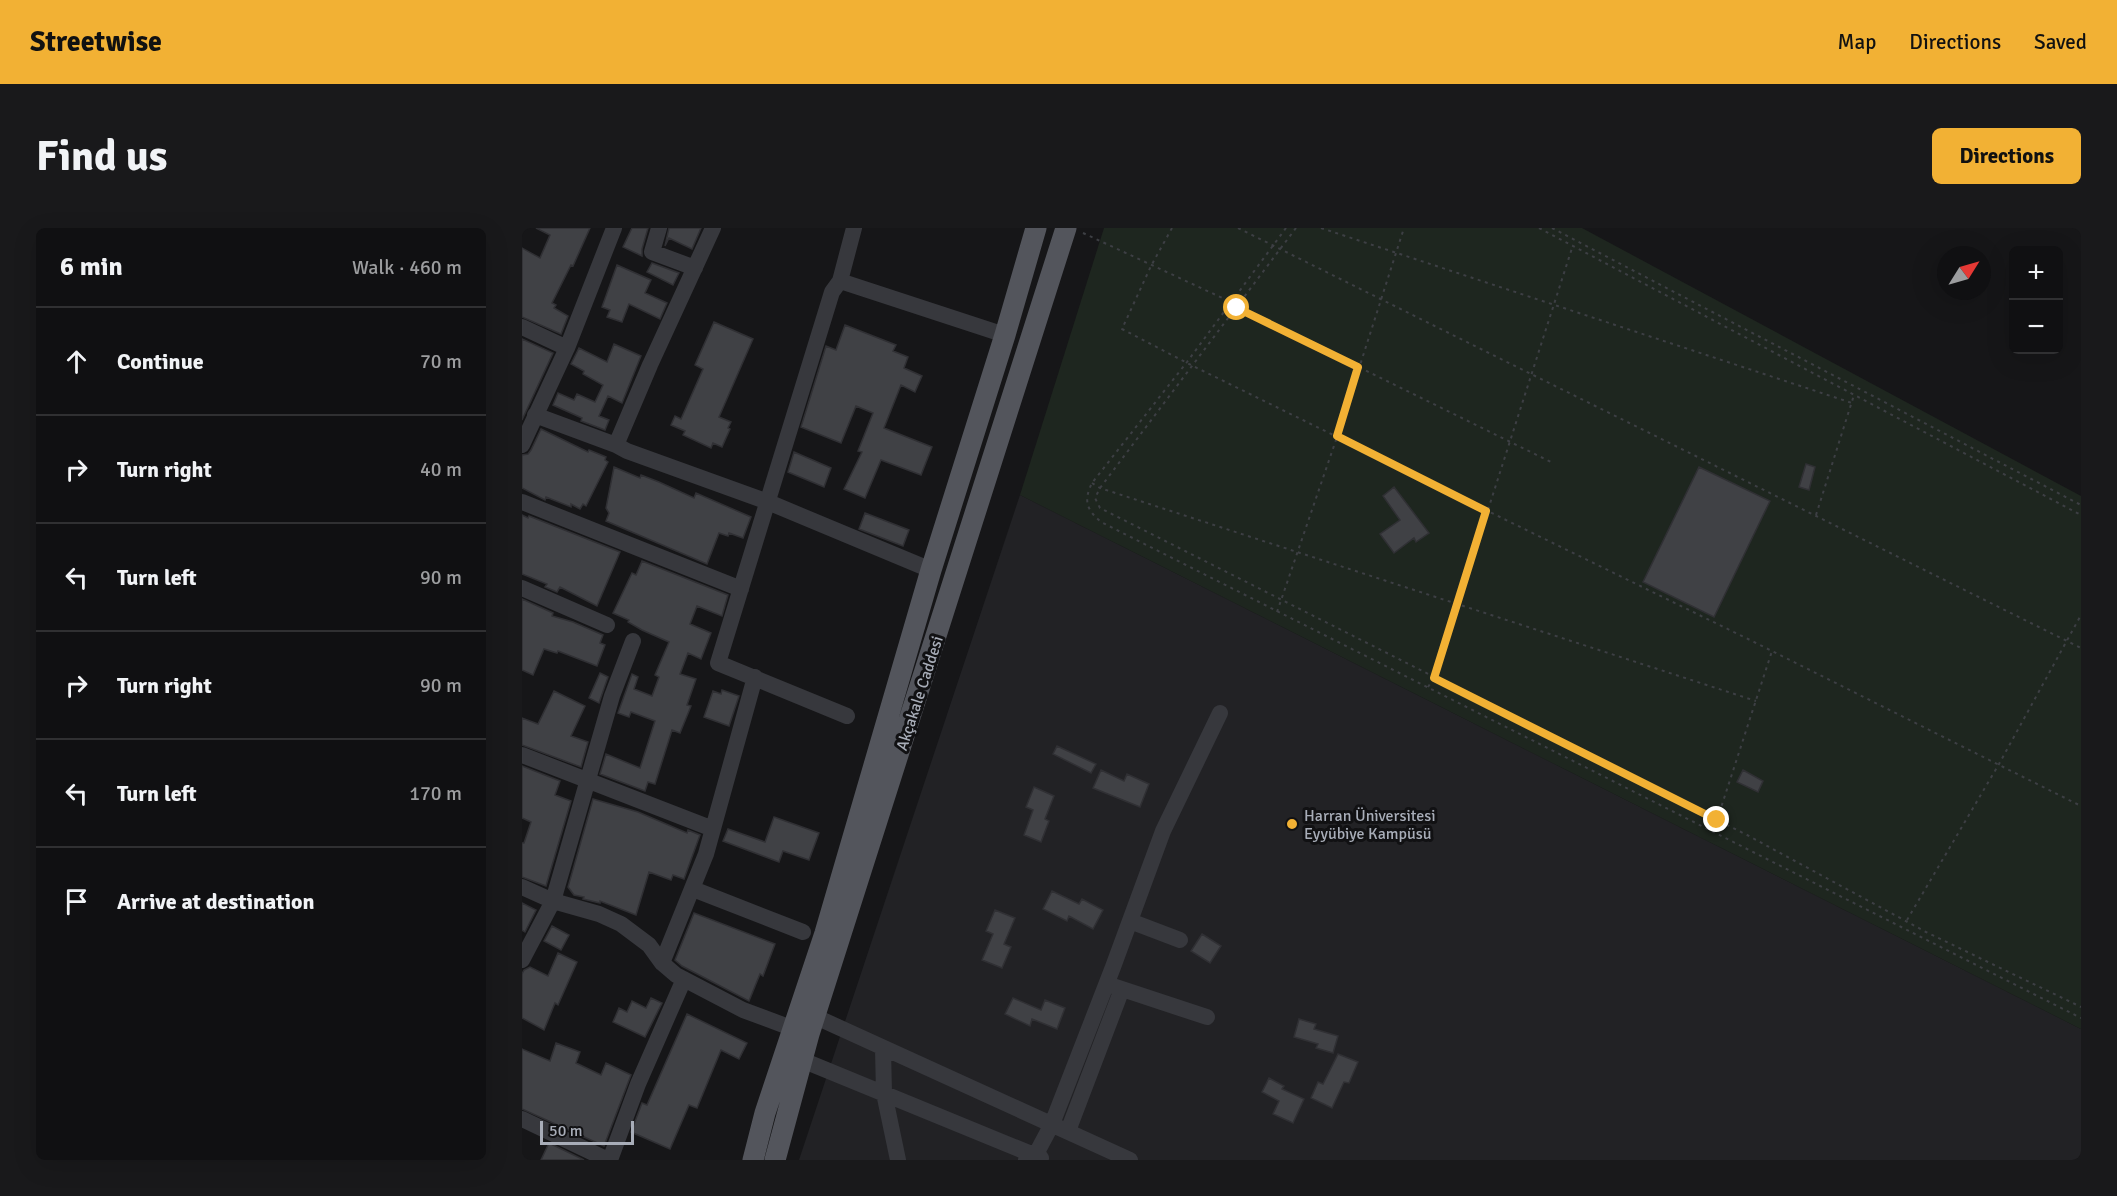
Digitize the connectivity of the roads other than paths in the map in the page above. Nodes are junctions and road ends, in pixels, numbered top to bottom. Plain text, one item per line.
1 (614, 228) edge
2 (659, 228) edge
3 (713, 228) edge
4 (854, 228) edge
5 (1036, 228) edge
6 (1074, 230) edge
7 (695, 268) junction
8 (840, 281) junction
9 (522, 327) edge
10 (1005, 335) junction
11 (567, 348) junction
12 (530, 418) edge
13 (522, 445) edge
14 (616, 445) junction
15 (522, 502) edge
16 (768, 502) junction
17 (931, 570) junction
18 (522, 588) edge
19 (741, 589) junction
20 (607, 625) dead end
21 (633, 641) dead end
22 (755, 677) junction
23 (1220, 712) dead end
24 (847, 716) dead end
25 (522, 755) edge
26 (588, 781) junction
27 (713, 829) junction
28 (522, 887) edge
29 (693, 889) junction
30 (553, 901) junction
31 (1130, 921) junction
32 (803, 932) dead end
33 (1180, 940) dead end
34 (522, 960) edge
35 (662, 963) junction
36 (684, 979) junction
37 (1114, 986) junction
38 (1207, 1017) dead end
39 (804, 1022) junction
40 (883, 1048) junction
41 (793, 1058) junction
42 (884, 1093) junction
43 (522, 1119) edge
44 (1060, 1128) junction
45 (1035, 1159) edge
46 (609, 1160) edge
47 (753, 1160) edge
48 (776, 1160) edge
49 (898, 1160) edge
50 (1130, 1160) edge

1 - 11 street
2 - 7 street
3 - 7 street
4 - 8 street
5 - 10 main road, Akçakale Caddesi
6 - 39 main road, Akçakale Caddesi
7 - 14 street
8 - 10 street
8 - 16 street
9 - 11 street
10 - 17 main road, Akçakale Caddesi
11 - 12 street
12 - 13 street
12 - 14 street
14 - 16 street
15 - 19 street
16 - 17 street
16 - 19 street
17 - 39 main road, Akçakale Caddesi
18 - 20 street
19 - 22 street
21 - 26 street
22 - 24 street
22 - 27 street
23 - 31 street
25 - 26 street
26 - 27 street
26 - 30 street
27 - 29 street
28 - 30 street
29 - 32 street
29 - 35 street
30 - 34 street
30 - 35 street
31 - 33 street
31 - 37 street
35 - 36 street
36 - 39 street
36 - 46 street
37 - 38 street
37 - 44 street
39 - 40 street
39 - 41 main road, Akçakale Caddesi
40 - 42 street
40 - 44 street
41 - 42 street
41 - 47 main road, Akçakale Caddesi
41 - 48 main road, Akçakale Caddesi
42 - 45 street
42 - 49 street
43 - 46 street
44 - 45 street
44 - 50 street

